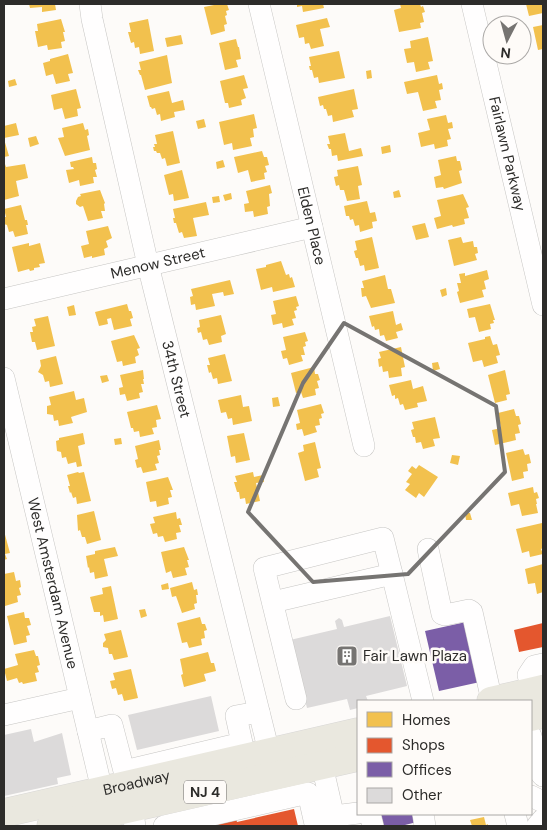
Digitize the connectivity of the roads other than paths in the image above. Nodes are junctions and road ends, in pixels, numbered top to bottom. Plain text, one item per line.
1 (90, 4) edge
2 (259, 4) edge
3 (472, 4) edge
4 (312, 227) junction
5 (148, 265) junction
6 (4, 299) edge
7 (543, 304) edge
8 (4, 378) edge
9 (364, 446) dead end
10 (428, 549) dead end
11 (392, 574) junction
12 (273, 602) junction
13 (543, 664) edge
14 (80, 698) junction
15 (296, 699) dead end
16 (423, 700) edge
17 (492, 700) edge
18 (537, 703) edge
19 (259, 712) junction
20 (4, 715) edge
21 (88, 731) junction
22 (357, 732) edge
23 (532, 740) edge
24 (269, 752) junction
25 (232, 753) junction
26 (357, 757) edge
27 (322, 765) junction
28 (543, 776) edge
29 (102, 790) junction
30 (4, 812) edge
31 (357, 813) edge
32 (134, 817) edge
33 (163, 818) edge
34 (543, 819) edge
35 (335, 820) edge
36 (52, 826) edge
37 (537, 826) edge

1 - 5 street, 34th Street
2 - 4 street, Elden Place
3 - 7 street, Fairlawn Parkway
4 - 5 street, Menow Street
4 - 9 street, Elden Place
5 - 6 street, Menow Street
5 - 19 street, 34th Street
8 - 14 street, West Amsterdam Avenue
10 - 17 street
11 - 12 street
11 - 12 street
11 - 16 street
12 - 15 street
13 - 18 street
14 - 20 street
14 - 21 street, West Amsterdam Avenue
19 - 24 street, 34th Street
19 - 25 street
21 - 25 street
21 - 29 street, West Amsterdam Avenue
22 - 24 main road, Broadway / NJ 4
23 - 28 street
24 - 25 main road, Broadway / NJ 4
25 - 29 main road, Broadway / NJ 4
26 - 27 main road, Broadway / NJ 4
27 - 33 main road, Broadway / NJ 4
27 - 35 street
29 - 30 main road, Broadway / NJ 4
31 - 35 street
32 - 33 main road, Broadway / NJ 4
32 - 36 main road, Broadway / NJ 4
33 - 35 street
34 - 37 street

